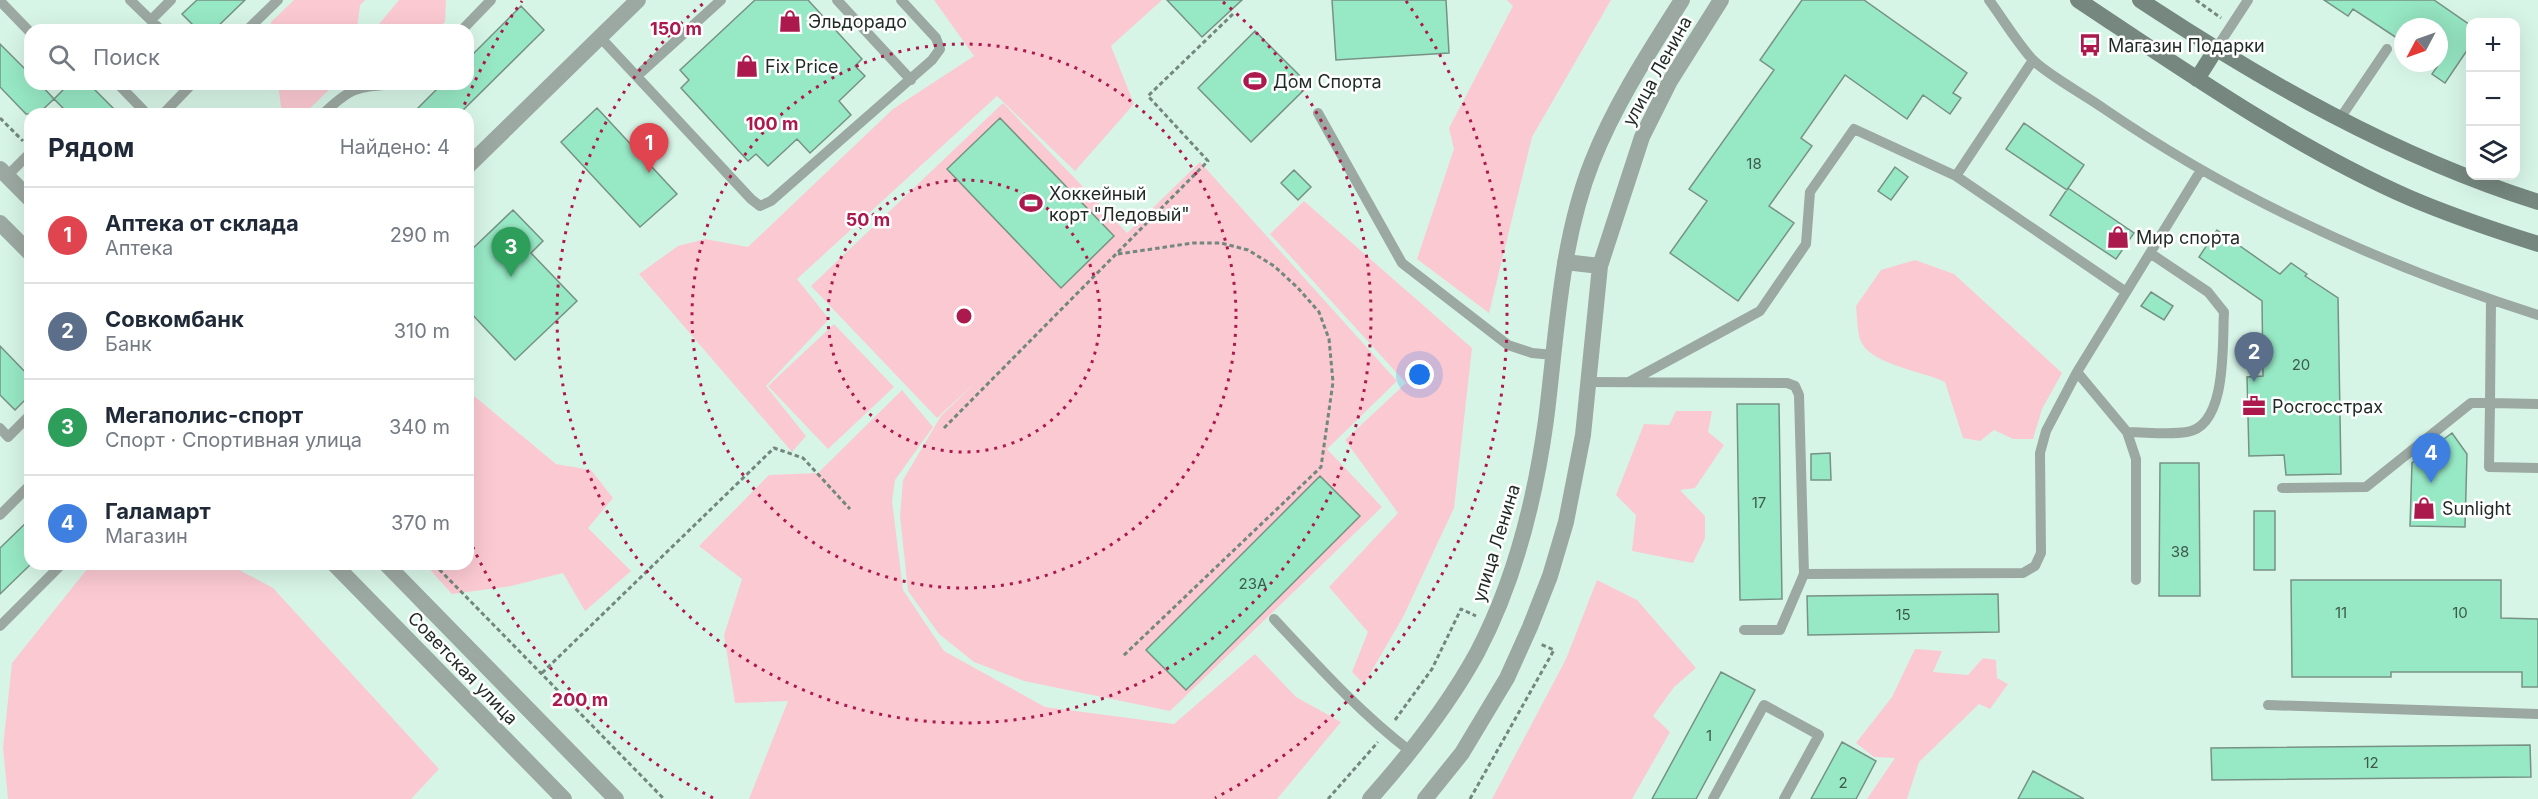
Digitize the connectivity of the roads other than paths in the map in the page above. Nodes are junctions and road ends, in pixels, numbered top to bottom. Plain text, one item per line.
1 (130, 0) edge
2 (171, 0) edge
3 (278, 0) edge
4 (491, 0) edge
5 (721, 0) edge
6 (837, 0) edge
7 (901, 0) edge
8 (1682, 0) edge
9 (1721, 0) edge
10 (1989, 0) edge
11 (2078, 0) edge
12 (2140, 0) edge
13 (2248, 0) edge
14 (0, 1) edge
15 (629, 3) edge
16 (151, 20) junction
17 (155, 24) edge
18 (253, 24) edge
19 (468, 24) edge
20 (24, 26) edge
21 (600, 37) junction
22 (2216, 49) junction
23 (2387, 49) dead end
24 (2033, 60) junction
25 (637, 76) junction
26 (2197, 79) junction
27 (911, 80) junction
28 (124, 90) edge
29 (186, 90) edge
30 (353, 90) edge
31 (141, 108) edge
32 (169, 108) edge
33 (329, 108) edge
34 (1318, 113) dead end
35 (2339, 120) junction
36 (24, 156) edge
37 (474, 160) edge
38 (2201, 170) junction
39 (3, 172) edge
40 (1956, 177) junction
41 (24, 193) edge
42 (2538, 202) edge
43 (0, 223) edge
44 (2538, 244) edge
45 (24, 247) edge
46 (2150, 254) junction
47 (1565, 262) junction
48 (1600, 266) junction
49 (2126, 292) junction
50 (2491, 300) junction
51 (2538, 315) edge
52 (1554, 355) junction
53 (2078, 372) junction
54 (1588, 382) junction
55 (1626, 383) junction
56 (2490, 403) junction
57 (2538, 404) edge
58 (24, 420) edge
59 (2127, 432) junction
60 (3, 437) edge
61 (2538, 468) edge
62 (2282, 488) dead end
63 (24, 491) edge
64 (0, 515) edge
65 (56, 570) edge
66 (340, 570) edge
67 (392, 570) edge
68 (1803, 574) junction
69 (2136, 580) dead end
70 (1274, 619) dead end
71 (0, 626) edge
72 (1744, 630) dead end
73 (2268, 705) dead end
74 (2538, 714) edge
75 (1410, 751) junction
76 (564, 799) edge
77 (616, 799) edge
78 (1370, 799) edge
79 (1425, 799) edge
80 (1713, 799) edge
81 (1784, 799) edge

1 - 16 lane
2 - 16 lane
3 - 18 lane
4 - 19 lane
5 - 25 lane
6 - 27 lane
7 - 27 lane
8 - 47 street, улица Ленина
9 - 48 street, улица Ленина
10 - 24 lane
11 - 26 main road
12 - 22 main road
13 - 22 lane
14 - 20 lane
15 - 21 street
16 - 17 lane
21 - 25 lane
21 - 37 street
22 - 26 main road
22 - 35 main road
23 - 35 lane
24 - 38 lane
24 - 40 lane
25 - 27 lane
26 - 44 main road
28 - 31 lane
29 - 32 lane
30 - 33 lane
34 - 52 lane
35 - 42 main road
36 - 39 lane
38 - 46 lane
38 - 50 lane
39 - 41 street
40 - 49 lane
40 - 55 lane
43 - 45 street
46 - 49 lane
46 - 59 lane
47 - 48 street
47 - 52 street, улица Ленина
48 - 54 street, улица Ленина
49 - 53 lane
50 - 51 lane
50 - 56 lane
52 - 75 street, улица Ленина
53 - 59 lane
53 - 68 lane
54 - 55 lane
54 - 79 street, улица Ленина
55 - 68 lane
56 - 57 lane
56 - 61 lane
56 - 62 lane
58 - 60 lane
59 - 69 lane
63 - 64 lane
65 - 71 lane
66 - 76 street, Советская улица
67 - 77 street, Советская улица
68 - 72 lane
70 - 75 lane
73 - 74 lane
75 - 78 street, улица Ленина
80 - 81 lane

